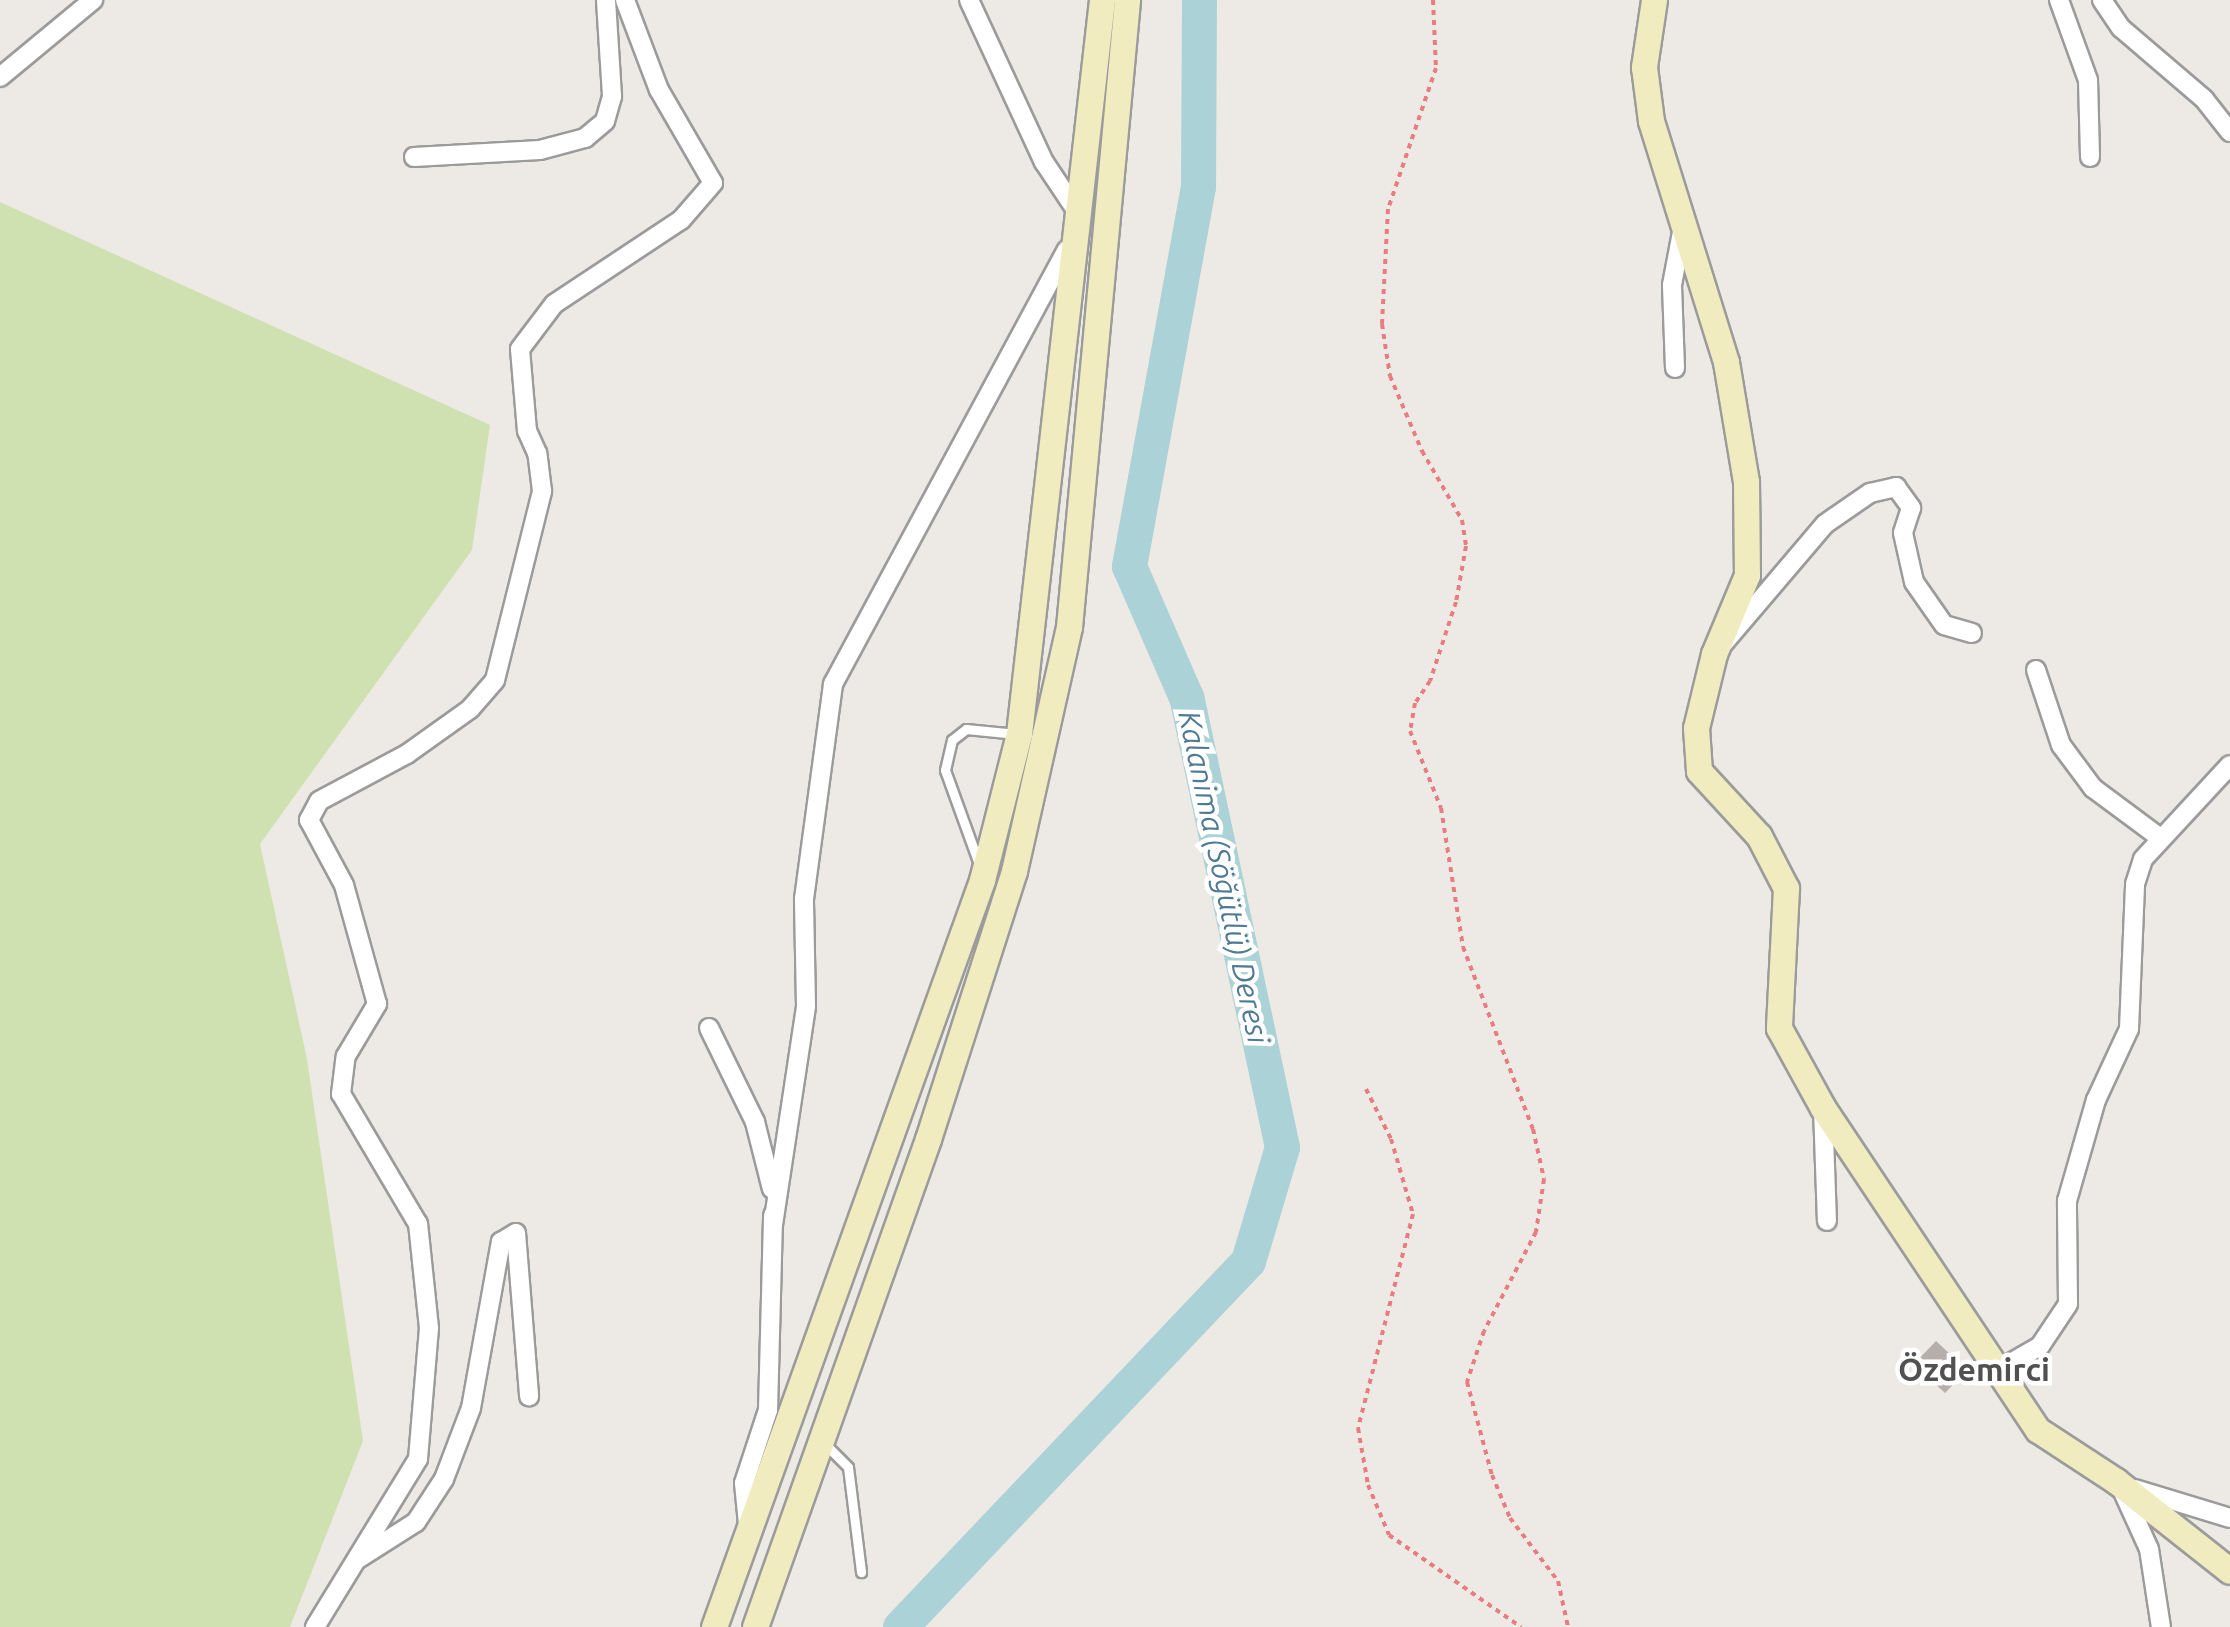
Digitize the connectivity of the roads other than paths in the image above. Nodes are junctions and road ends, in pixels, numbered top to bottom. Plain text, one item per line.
1 (93, 0) edge
2 (606, 0) edge
3 (625, 0) edge
4 (969, 0) edge
5 (1102, 0) edge
6 (1127, 0) edge
7 (1654, 0) edge
8 (2059, 0) edge
9 (2102, 0) edge
10 (0, 77) edge
11 (2230, 132) edge
12 (414, 157) dead end
13 (2090, 157) dead end
14 (1081, 216) junction
15 (1682, 232) junction
16 (1675, 368) dead end
17 (1972, 633) dead end
18 (1714, 654) junction
19 (2036, 670) dead end
20 (1020, 734) junction
21 (2230, 765) edge
22 (2158, 837) junction
23 (982, 880) junction
24 (709, 1028) dead end
25 (1823, 1108) junction
26 (1827, 1221) dead end
27 (774, 1225) junction
28 (1995, 1372) junction
29 (529, 1396) dead end
30 (822, 1441) junction
31 (2116, 1481) junction
32 (2230, 1518) edge
33 (750, 1535) junction
34 (350, 1565) junction
35 (2230, 1571) edge
36 (862, 1572) dead end
37 (315, 1627) edge
38 (714, 1627) edge
39 (755, 1627) edge
40 (2161, 1627) edge

1 - 10 street
2 - 12 street
3 - 34 street
4 - 14 street
5 - 14 main road
6 - 30 main road
7 - 15 main road
8 - 13 street
9 - 11 street
14 - 20 main road
14 - 27 street
15 - 16 street
15 - 18 main road
17 - 18 street
18 - 25 main road
19 - 22 street
20 - 23 main road
20 - 23 lane
21 - 22 street
22 - 28 street
23 - 33 main road
24 - 27 street
25 - 26 street
25 - 28 main road
27 - 33 street
28 - 31 main road
29 - 34 street
30 - 36 lane
30 - 39 main road
31 - 32 street
31 - 35 main road
31 - 40 street
33 - 38 main road
34 - 37 street

